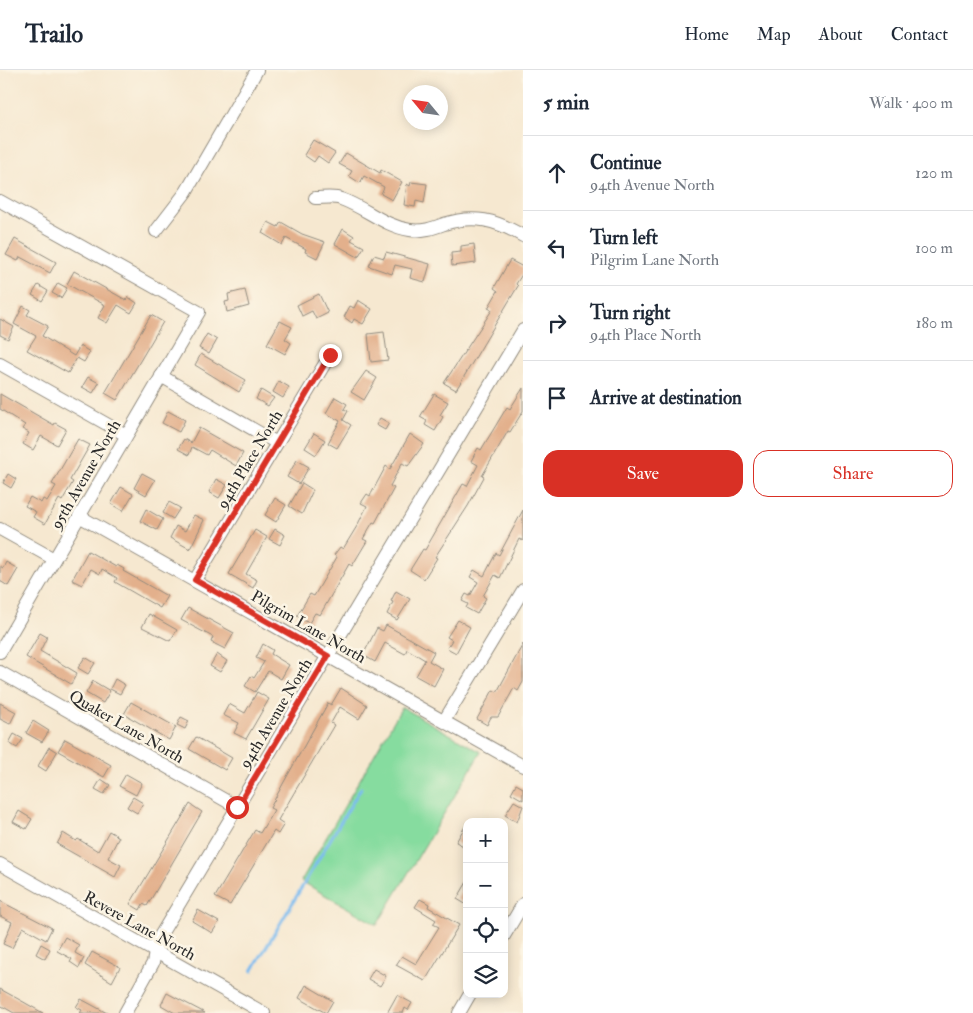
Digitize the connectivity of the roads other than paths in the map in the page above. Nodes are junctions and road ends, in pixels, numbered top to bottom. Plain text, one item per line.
1 (257, 70) edge
2 (315, 198) dead end
3 (0, 201) edge
4 (156, 230) dead end
5 (523, 236) edge
6 (523, 330) edge
7 (330, 355) dead end
8 (0, 364) edge
9 (161, 376) junction
10 (126, 435) junction
11 (277, 443) junction
12 (79, 516) junction
13 (0, 529) edge
14 (54, 559) junction
15 (195, 580) junction
16 (523, 590) edge
17 (0, 652) edge
18 (328, 656) junction
19 (0, 672) edge
20 (444, 721) junction
21 (523, 766) edge
22 (237, 807) junction
23 (0, 864) edge
24 (523, 904) edge
25 (508, 929) edge
26 (155, 952) junction
27 (468, 998) edge
28 (125, 1013) edge
29 (264, 1013) edge
30 (459, 1013) edge

1 - 4 street
2 - 5 street
3 - 9 street, 95th Avenue North
6 - 18 street, 94th Avenue North
7 - 11 street, 94th Place North
8 - 10 street
9 - 10 street, 95th Avenue North
9 - 11 street
10 - 12 street, 95th Avenue North
11 - 15 street, 94th Place North
12 - 14 street, 95th Avenue North
12 - 15 street, Pilgrim Lane North
13 - 14 street
14 - 17 street, 95th Avenue North
15 - 18 street, Pilgrim Lane North
16 - 20 street
18 - 20 street, Pilgrim Lane North
18 - 22 street, 94th Avenue North
19 - 22 street, Quaker Lane North
20 - 21 street, Pilgrim Lane North
22 - 26 street, 94th Avenue North
23 - 26 street, Revere Lane North
24 - 25 street
26 - 28 street, 94th Avenue North
26 - 29 street, Revere Lane North
27 - 30 street

